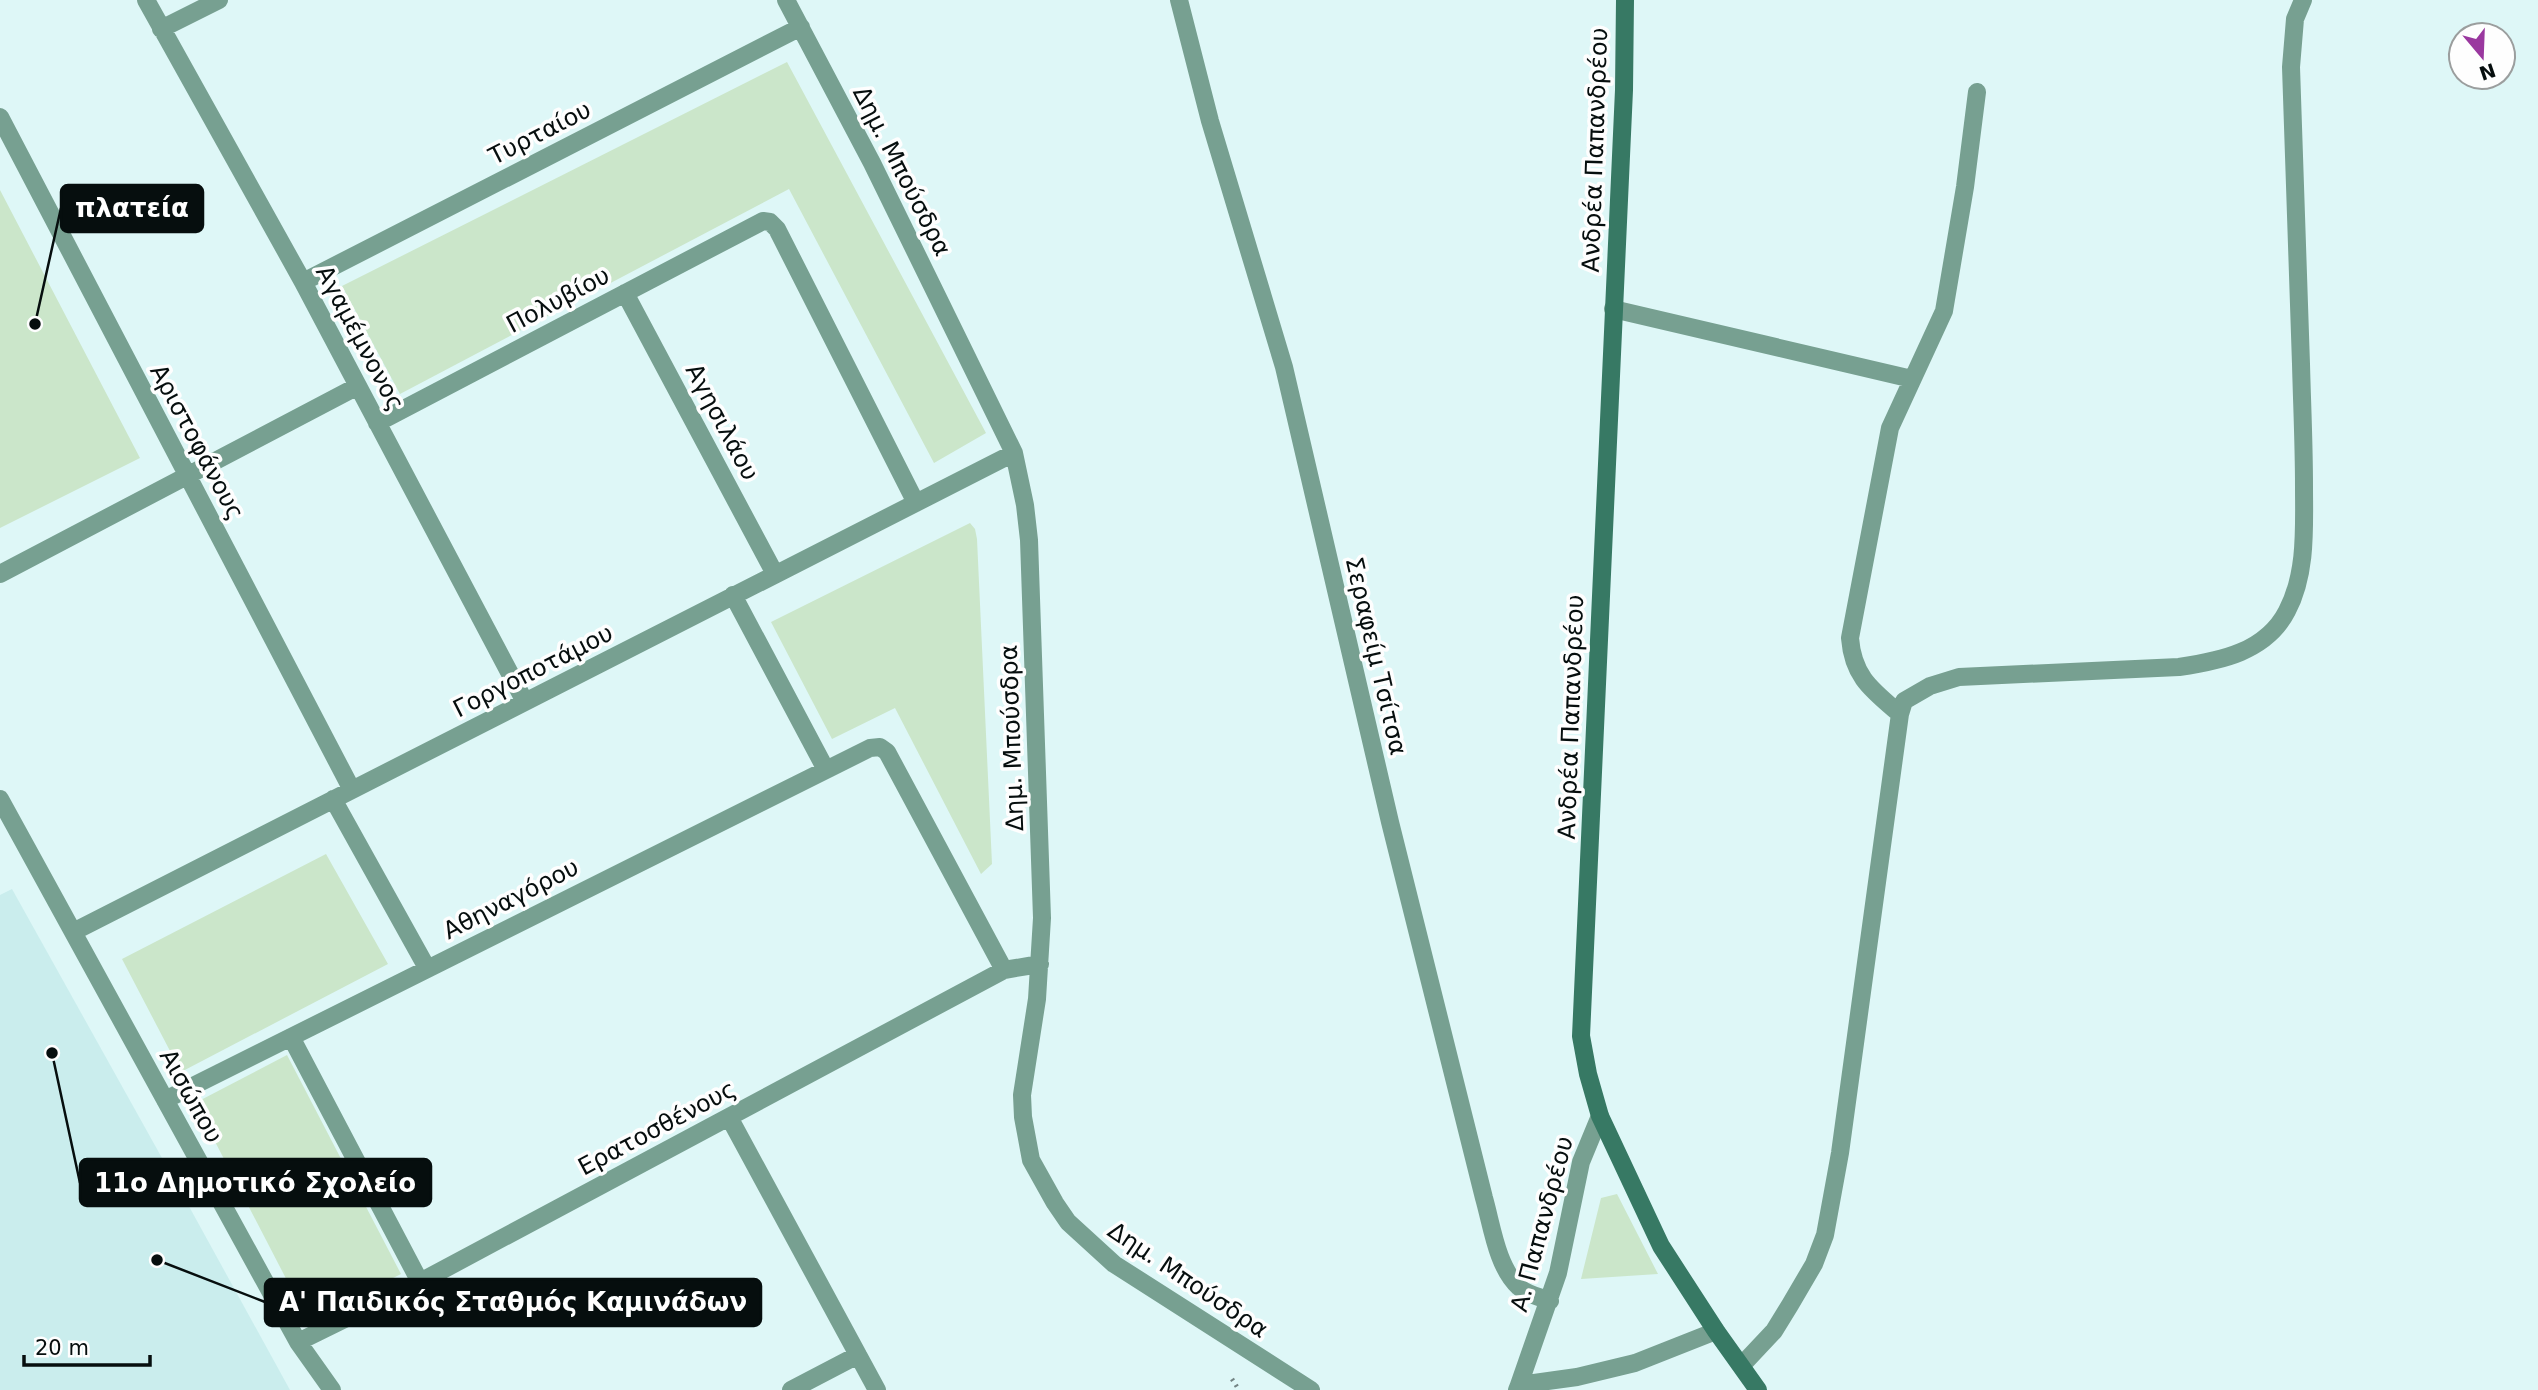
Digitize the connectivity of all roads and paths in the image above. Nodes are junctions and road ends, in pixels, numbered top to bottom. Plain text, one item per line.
1 (146, 0) edge
2 (219, 0) edge
3 (786, 0) edge
4 (1179, 0) edge
5 (1625, 0) edge
6 (2303, 0) edge
7 (800, 27) junction
8 (161, 29) junction
9 (1977, 92) dead end
10 (3, 129) edge
11 (303, 282) junction
12 (625, 293) junction
13 (1613, 309) junction
14 (1912, 379) junction
15 (358, 386) junction
16 (377, 423) junction
17 (1014, 453) junction
18 (187, 476) junction
19 (916, 503) junction
20 (0, 574) edge
21 (775, 575) junction
22 (733, 596) junction
23 (525, 702) junction
24 (1900, 714) junction
25 (825, 768) junction
26 (352, 790) junction
27 (0, 799) edge
28 (333, 799) junction
29 (73, 932) junction
30 (1040, 964) junction
31 (427, 968) junction
32 (1004, 970) junction
33 (291, 1037) junction
34 (166, 1100) junction
35 (1600, 1116) junction
36 (729, 1117) junction
37 (420, 1282) junction
38 (1550, 1301) junction
39 (1716, 1331) junction
40 (298, 1342) junction
41 (858, 1356) junction
42 (1742, 1365) junction
43 (1229, 1373) dead end
44 (1518, 1388) edge
45 (332, 1390) edge
46 (791, 1390) edge
47 (877, 1390) edge
48 (1239, 1390) edge
49 (1311, 1390) edge
50 (1758, 1390) edge

1 - 8 street, Αγαμέμνονος
2 - 8 street
3 - 7 street, Δημ. Μπούσδρα
4 - 38 street, Σεραφείμ Τσίτσα
5 - 13 main road, Ανδρέα Παπανδρέου
6 - 24 street
7 - 11 street, Τυρταίου
7 - 17 street, Δημ. Μπούσδρα
8 - 11 street, Αγαμέμνονος
9 - 14 street
10 - 18 street, Αριστοφάνους
11 - 15 street, Αγαμέμνονος
12 - 16 street, Πολυβίου
12 - 19 street, Πολυβίου
12 - 21 street, Αγησιλάου
13 - 14 street
13 - 35 main road, Ανδρέα Παπανδρέου
14 - 24 street
15 - 16 street, Αγαμέμνονος
15 - 18 street
16 - 23 street, Αγαμέμνονος
17 - 19 street, Γοργοποτάμου
17 - 30 street, Δημ. Μπούσδρα
18 - 20 street
18 - 26 street, Αριστοφάνους
19 - 21 street, Γοργοποτάμου
21 - 22 street, Γοργοποτάμου
22 - 23 street, Γοργοποτάμου
22 - 25 street
23 - 26 street, Γοργοποτάμου
24 - 42 street
25 - 31 street, Αθηναγόρου
25 - 32 street, Αθηναγόρου
26 - 28 street, Γοργοποτάμου
27 - 29 street, Αισώπου
28 - 29 street, Γοργοποτάμου
28 - 31 street
29 - 34 street, Αισώπου
30 - 32 street, Ερατοσθένους
30 - 49 street, Δημ. Μπούσδρα
31 - 33 street, Αθηναγόρου
32 - 36 street, Ερατοσθένους
33 - 34 street, Αθηναγόρου
33 - 37 street
34 - 40 street, Αισώπου
35 - 38 street, Α. Παπανδρέου
35 - 39 main road, Ανδρέα Παπανδρέου
36 - 37 street, Ερατοσθένους
36 - 41 street
37 - 40 street, Ερατοσθένους
38 - 44 street, Α. Παπανδρέου
39 - 42 main road, Ανδρέα Παπανδρέου
39 - 44 street
40 - 45 street, Αισώπου
41 - 46 street
41 - 47 street
42 - 50 main road, Ανδρέα Παπανδρέου
43 - 48 path

